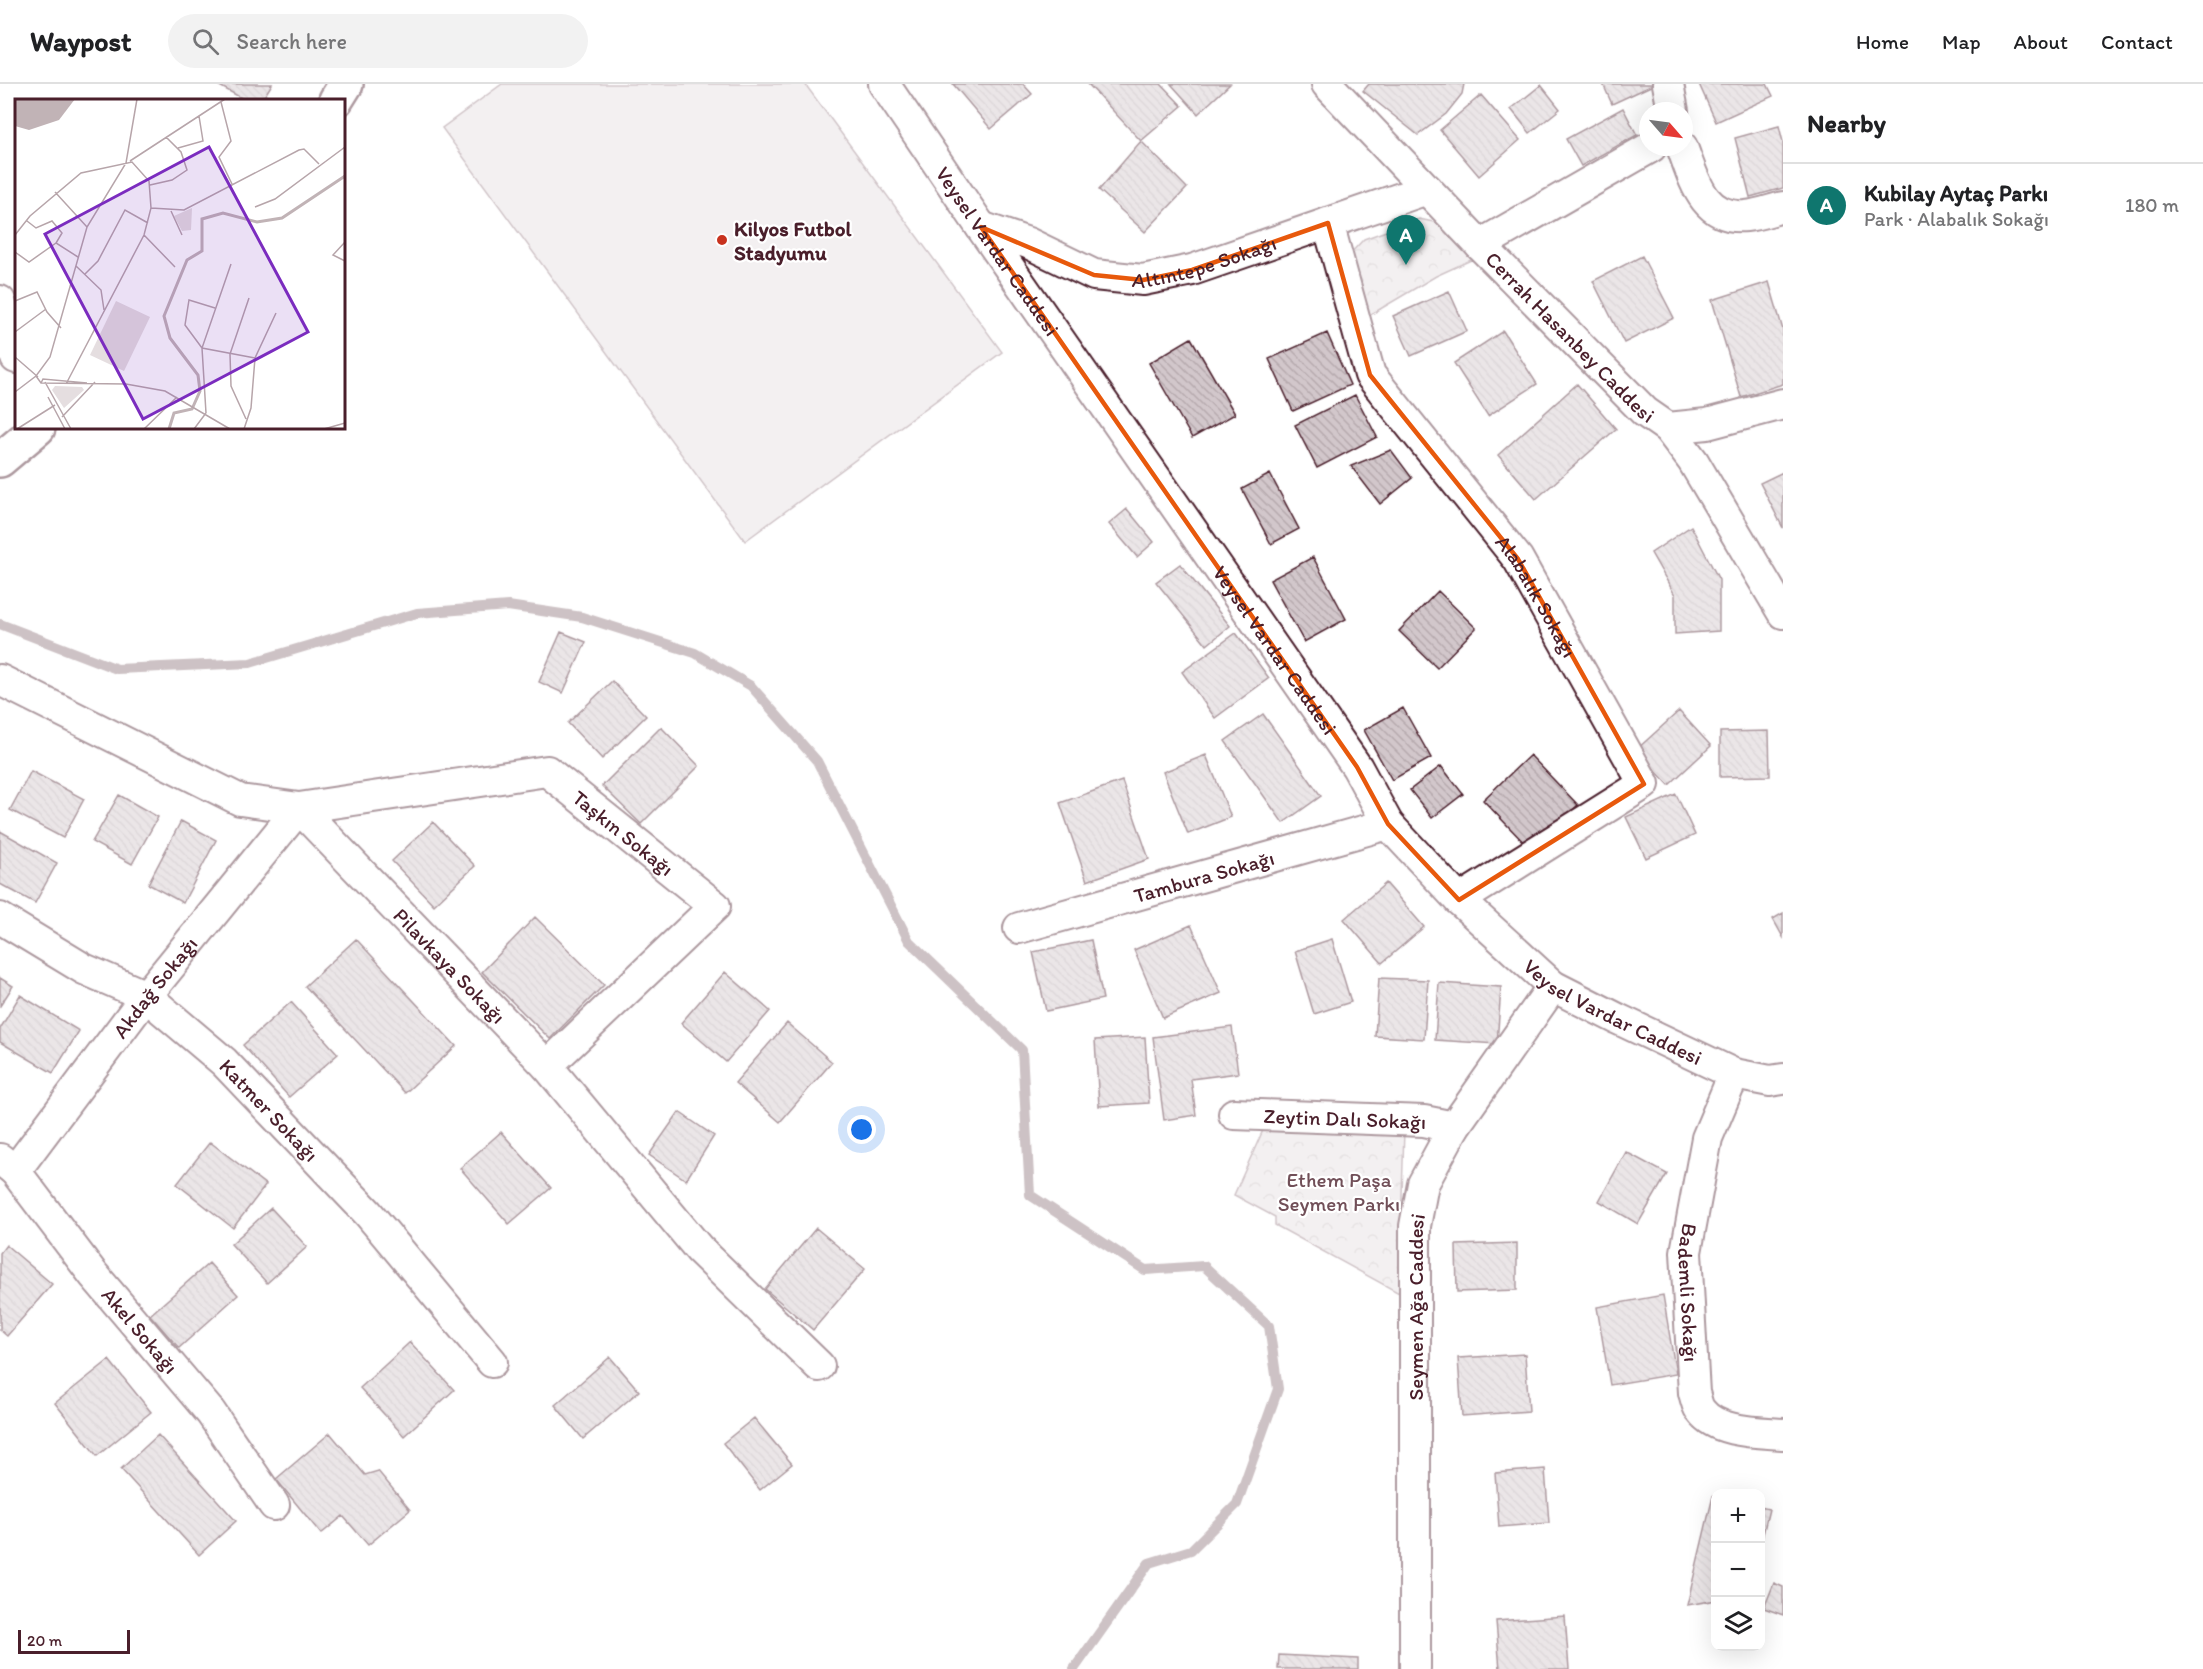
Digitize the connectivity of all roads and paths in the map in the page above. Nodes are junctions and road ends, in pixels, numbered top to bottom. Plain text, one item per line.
1 (346, 84) edge
2 (884, 84) edge
3 (1327, 84) edge
4 (1668, 84) edge
5 (337, 99) edge
6 (1671, 102) edge
7 (1639, 154) edge
8 (1686, 156) edge
9 (1427, 189) junction
10 (1783, 207) edge
11 (1328, 223) junction
12 (981, 227) junction
13 (1480, 245) junction
14 (0, 301) edge
15 (15, 354) edge
16 (1783, 404) edge
17 (1668, 428) junction
18 (35, 429) edge
19 (36, 429) edge
20 (0, 444) edge
21 (0, 460) edge
22 (1783, 613) edge
23 (0, 680) edge
24 (299, 808) junction
25 (1388, 824) junction
26 (1459, 900) junction
27 (0, 918) edge
28 (1019, 927) dead end
29 (1554, 986) junction
30 (146, 996) junction
31 (547, 1066) junction
32 (1734, 1074) junction
33 (1783, 1079) edge
34 (1234, 1114) dead end
35 (1454, 1127) junction
36 (7, 1165) edge
37 (492, 1362) dead end
38 (819, 1366) dead end
39 (1783, 1434) edge
40 (274, 1505) dead end
41 (1415, 1669) edge

1 - 5 street
2 - 12 street, Veysel Vardar Caddesi
3 - 9 street, Cerrah Hasanbey Caddesi
4 - 6 street
7 - 13 street
8 - 10 street
9 - 11 street, Altıntepe Sokağı
9 - 13 street, Cerrah Hasanbey Caddesi
11 - 12 street, Altıntepe Sokağı
11 - 26 street, Alabalık Sokağı
12 - 25 street, Veysel Vardar Caddesi
13 - 17 street, Cerrah Hasanbey Caddesi
14 - 15 street
16 - 17 street
17 - 22 street, Cerrah Hasanbey Caddesi
18 - 20 street
19 - 21 street
23 - 24 street
24 - 30 street, Akdağ Sokağı
24 - 31 street, Pilavkaya Sokağı
24 - 31 street, Taşkın Sokağı
25 - 26 street, Veysel Vardar Caddesi
25 - 28 street, Tambura Sokağı
26 - 29 street, Veysel Vardar Caddesi
27 - 30 street, Katmer Sokağı
29 - 32 street, Veysel Vardar Caddesi
29 - 35 street, Seymen Ağa Caddesi
30 - 36 street, Akdağ Sokağı
30 - 37 street, Katmer Sokağı
31 - 38 street, Pilavkaya Sokağı
32 - 33 street, Veysel Vardar Caddesi
32 - 39 street, Bademli Sokağı
34 - 35 street, Zeytin Dalı Sokağı
35 - 41 street, Seymen Ağa Caddesi
36 - 40 street, Akel Sokağı

